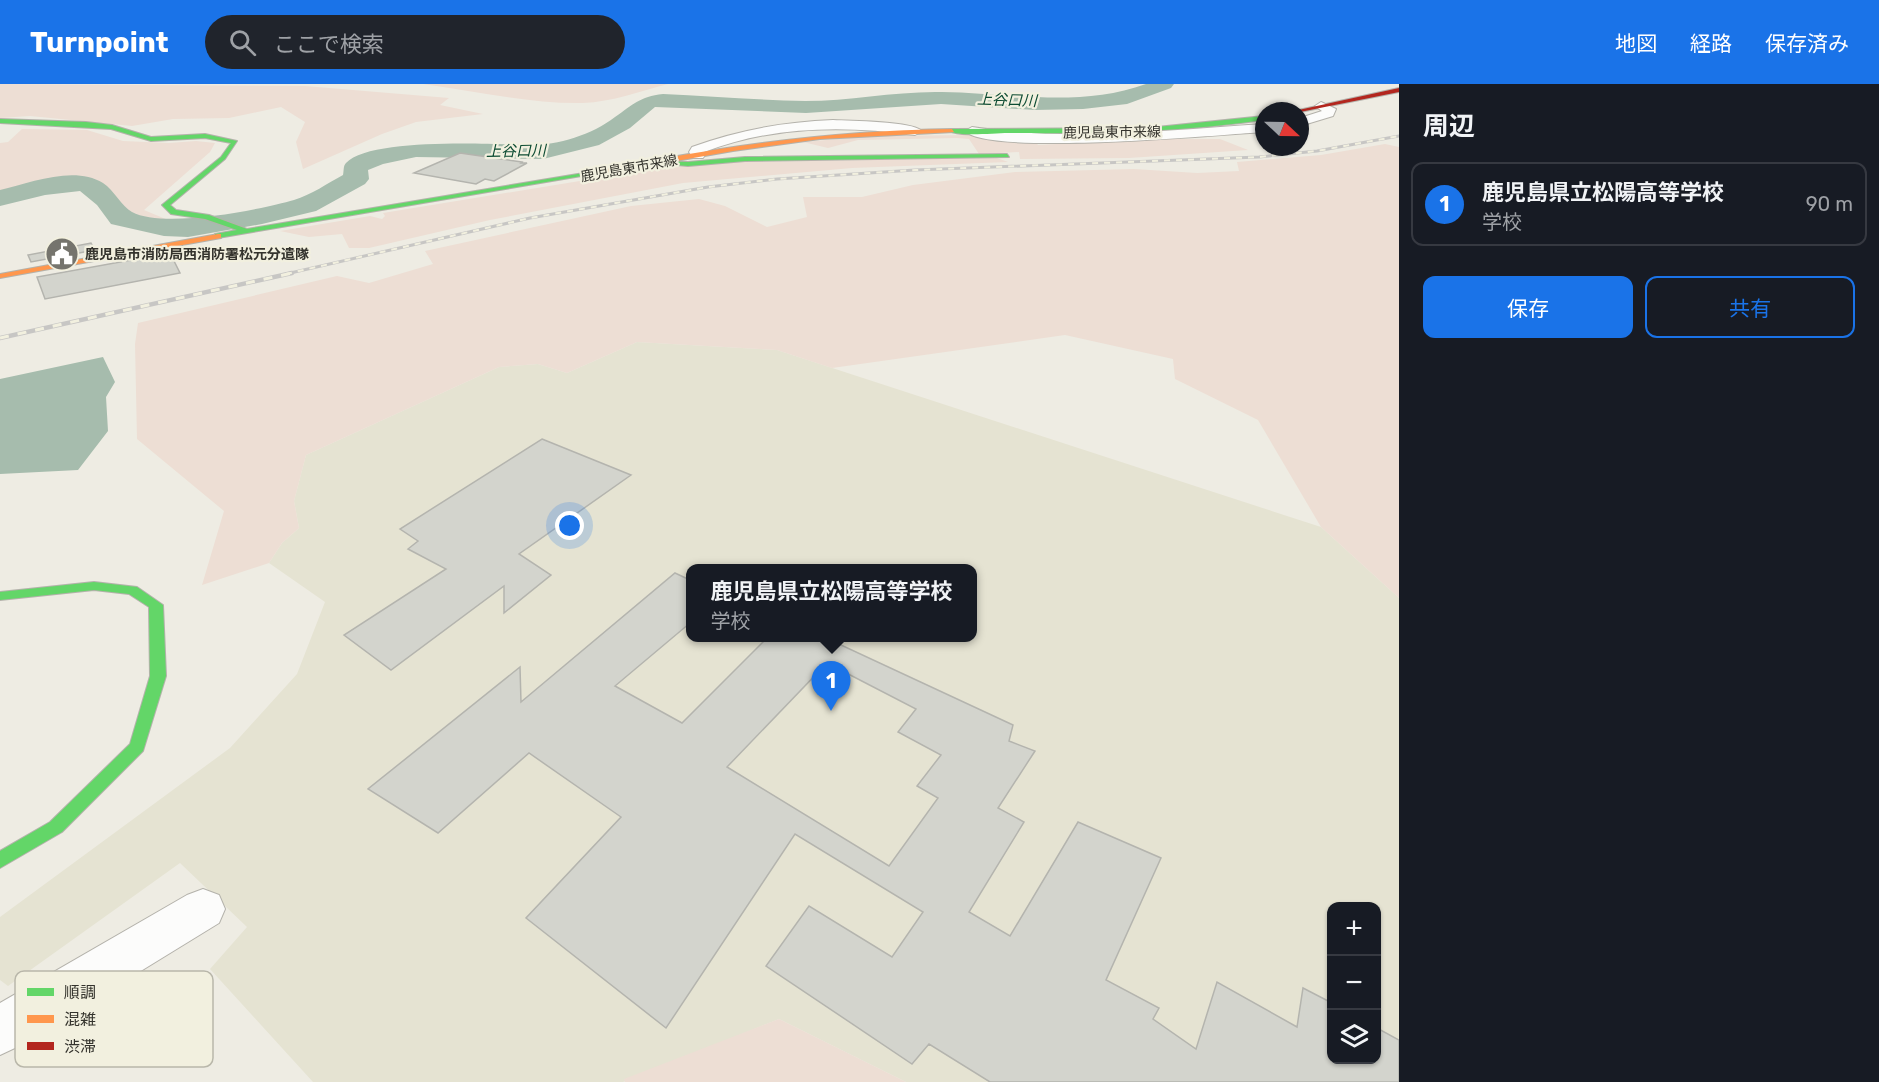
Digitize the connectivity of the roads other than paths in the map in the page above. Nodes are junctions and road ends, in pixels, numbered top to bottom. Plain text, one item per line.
1 (1399, 90) edge
2 (1321, 106) junction
3 (1309, 108) edge
4 (1255, 119) edge
5 (1309, 119) edge
6 (0, 121) edge
7 (1255, 129) edge
8 (915, 131) junction
9 (972, 131) junction
10 (698, 155) junction
11 (1007, 156) dead end
12 (654, 163) junction
13 (246, 231) junction
14 (0, 276) edge
15 (0, 596) edge
16 (0, 860) edge
17 (203, 909) dead end
18 (99, 971) edge
19 (15, 1021) edge
20 (0, 1030) edge

1 - 2 main road
2 - 3 main road
2 - 5 street
4 - 9 main road, 鹿児島東市来線
6 - 13 main road
7 - 9 street
8 - 9 main road, 鹿児島東市来線
8 - 10 main road, 鹿児島東市来線
8 - 10 street
10 - 12 main road, 鹿児島東市来線
11 - 12 main road
12 - 13 main road, 鹿児島東市来線
13 - 14 main road, 鹿児島東市来線
15 - 16 main road
17 - 18 street
19 - 20 street

